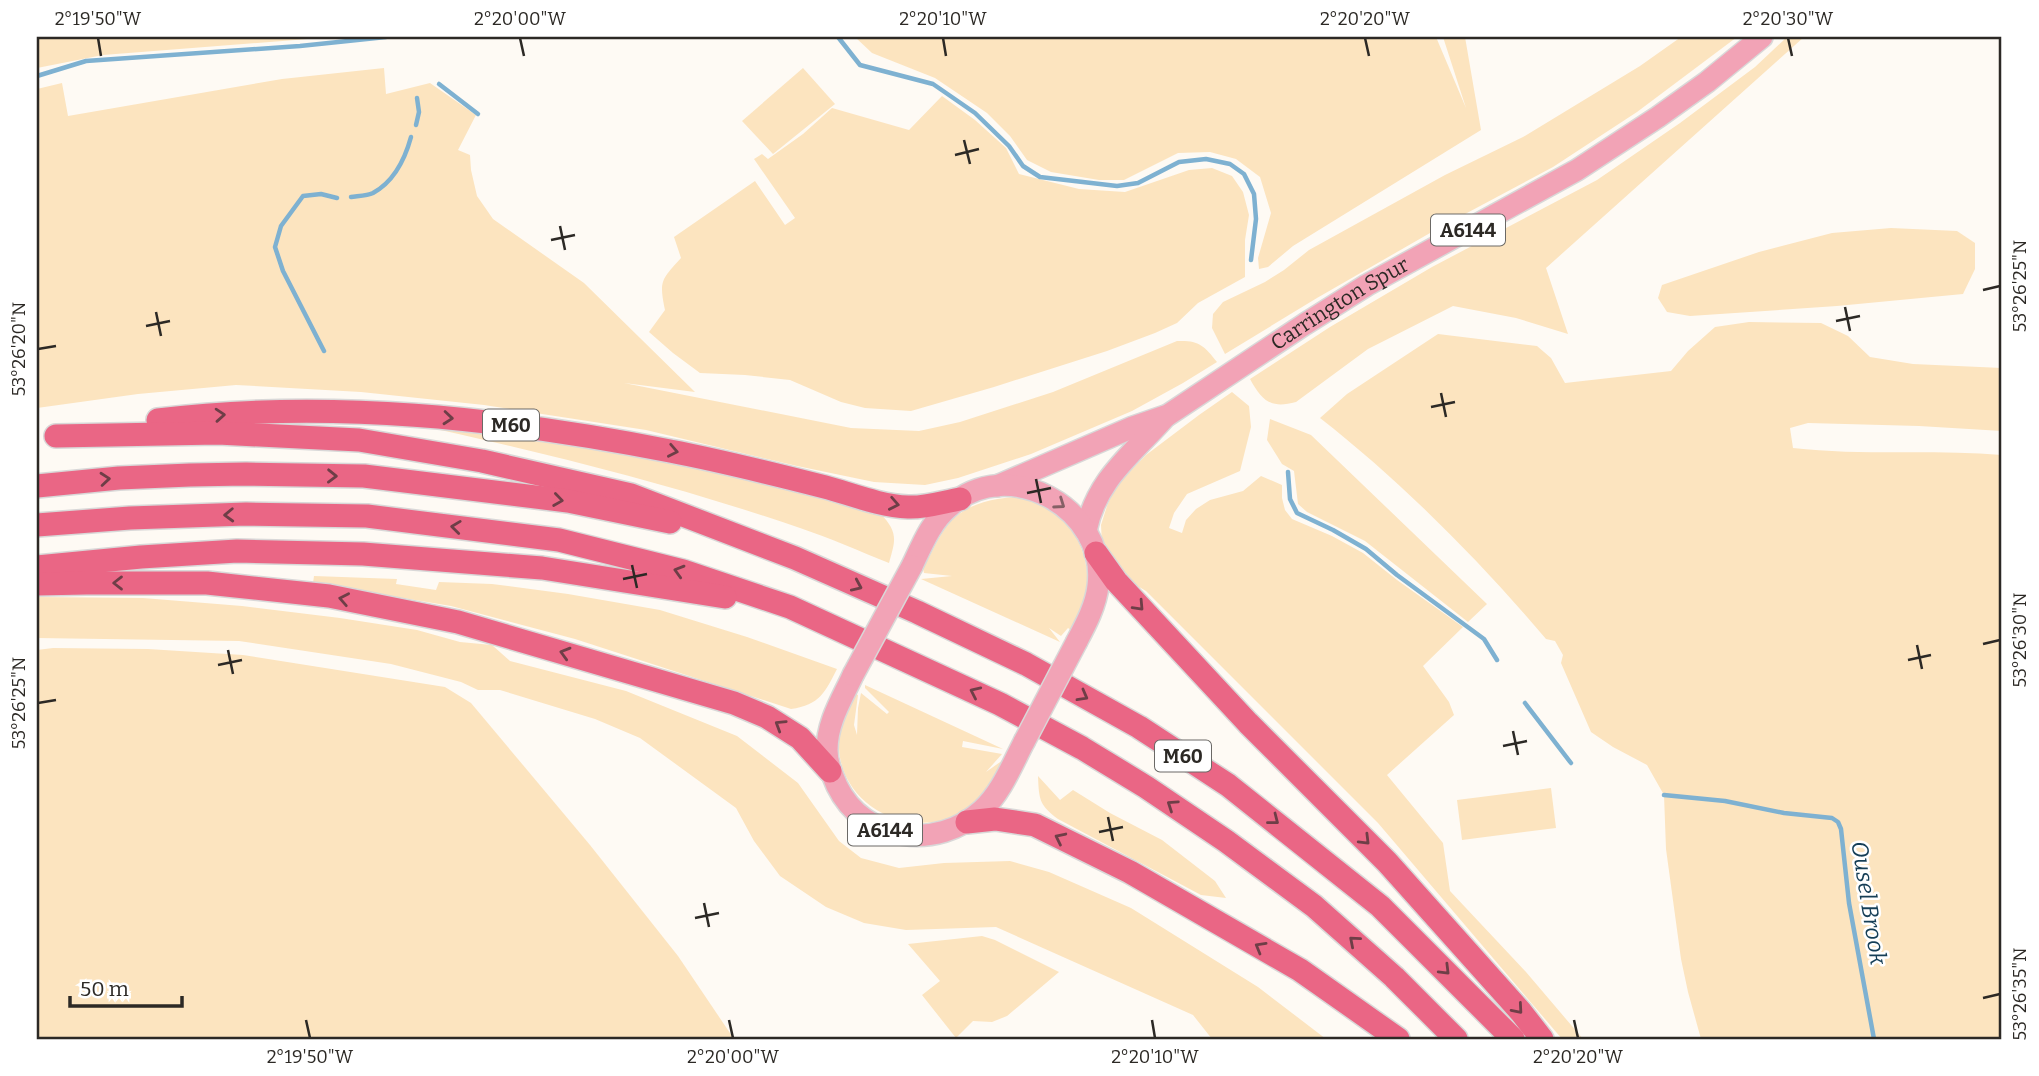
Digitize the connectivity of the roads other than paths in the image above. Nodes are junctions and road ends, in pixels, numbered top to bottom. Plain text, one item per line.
1 (1762, 37) edge
2 (1168, 415) junction
3 (46, 438) edge
4 (37, 486) edge
5 (997, 486) junction
6 (960, 499) junction
7 (37, 525) edge
8 (1086, 531) junction
9 (1096, 553) junction
10 (794, 558) junction
11 (37, 567) edge
12 (37, 584) edge
13 (790, 607) junction
14 (830, 771) junction
15 (967, 822) junction
16 (1398, 1039) edge
17 (1456, 1039) edge
18 (1513, 1039) edge
19 (1542, 1039) edge

1 - 2 main road, Carrington Spur / A6144
2 - 5 main road, Carrington Spur / A6144
2 - 8 main road, Carrington Spur / A6144
3 -> 6 highway, M60
3 - 10 highway, M60
4 -> 10 highway, M60
5 - 6 main road, A6144
5 -> 8 main road, A6144
6 - 14 main road, A6144, bridge
13 -> 7 highway, M60
8 - 9 main road, A6144
9 - 15 main road, A6144, bridge
9 -> 19 highway
10 -> 18 highway, M60
11 - 13 highway, M60
14 -> 12 highway
17 -> 13 highway, M60
14 - 15 main road, A6144
16 -> 15 highway

